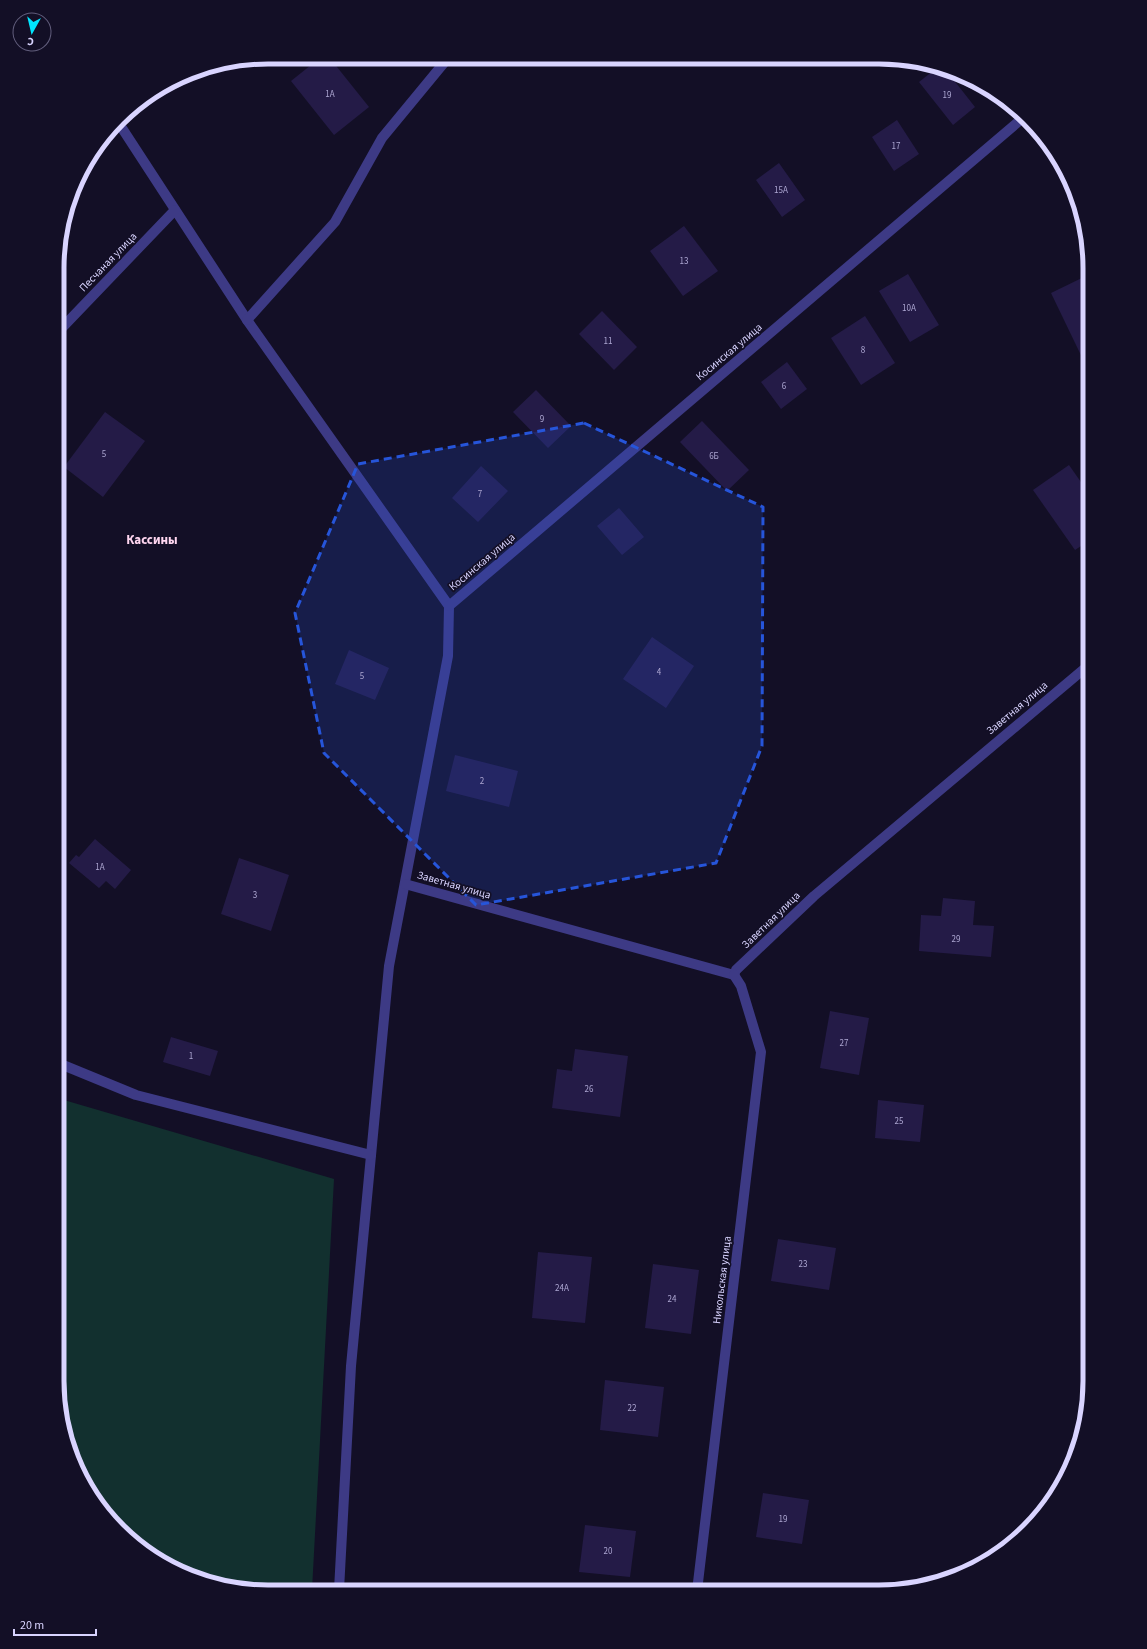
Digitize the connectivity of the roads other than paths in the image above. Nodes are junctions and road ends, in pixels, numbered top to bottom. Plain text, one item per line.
1 (443, 64) edge
2 (1020, 121) edge
3 (121, 127) edge
4 (175, 210) junction
5 (247, 320) junction
6 (64, 326) edge
7 (449, 606) junction
8 (1083, 670) edge
9 (405, 884) junction
10 (734, 975) junction
11 (64, 1065) edge
12 (371, 1155) junction
13 (339, 1585) edge
14 (698, 1585) edge

1 - 5 street
2 - 7 street, Косинская улица
3 - 4 street
4 - 5 street
4 - 6 street, Песчаная улица
5 - 7 street
7 - 9 street
8 - 10 street, Заветная улица
9 - 10 street, Заветная улица
9 - 12 street
10 - 14 street, Никольская улица
11 - 12 street
12 - 13 street

